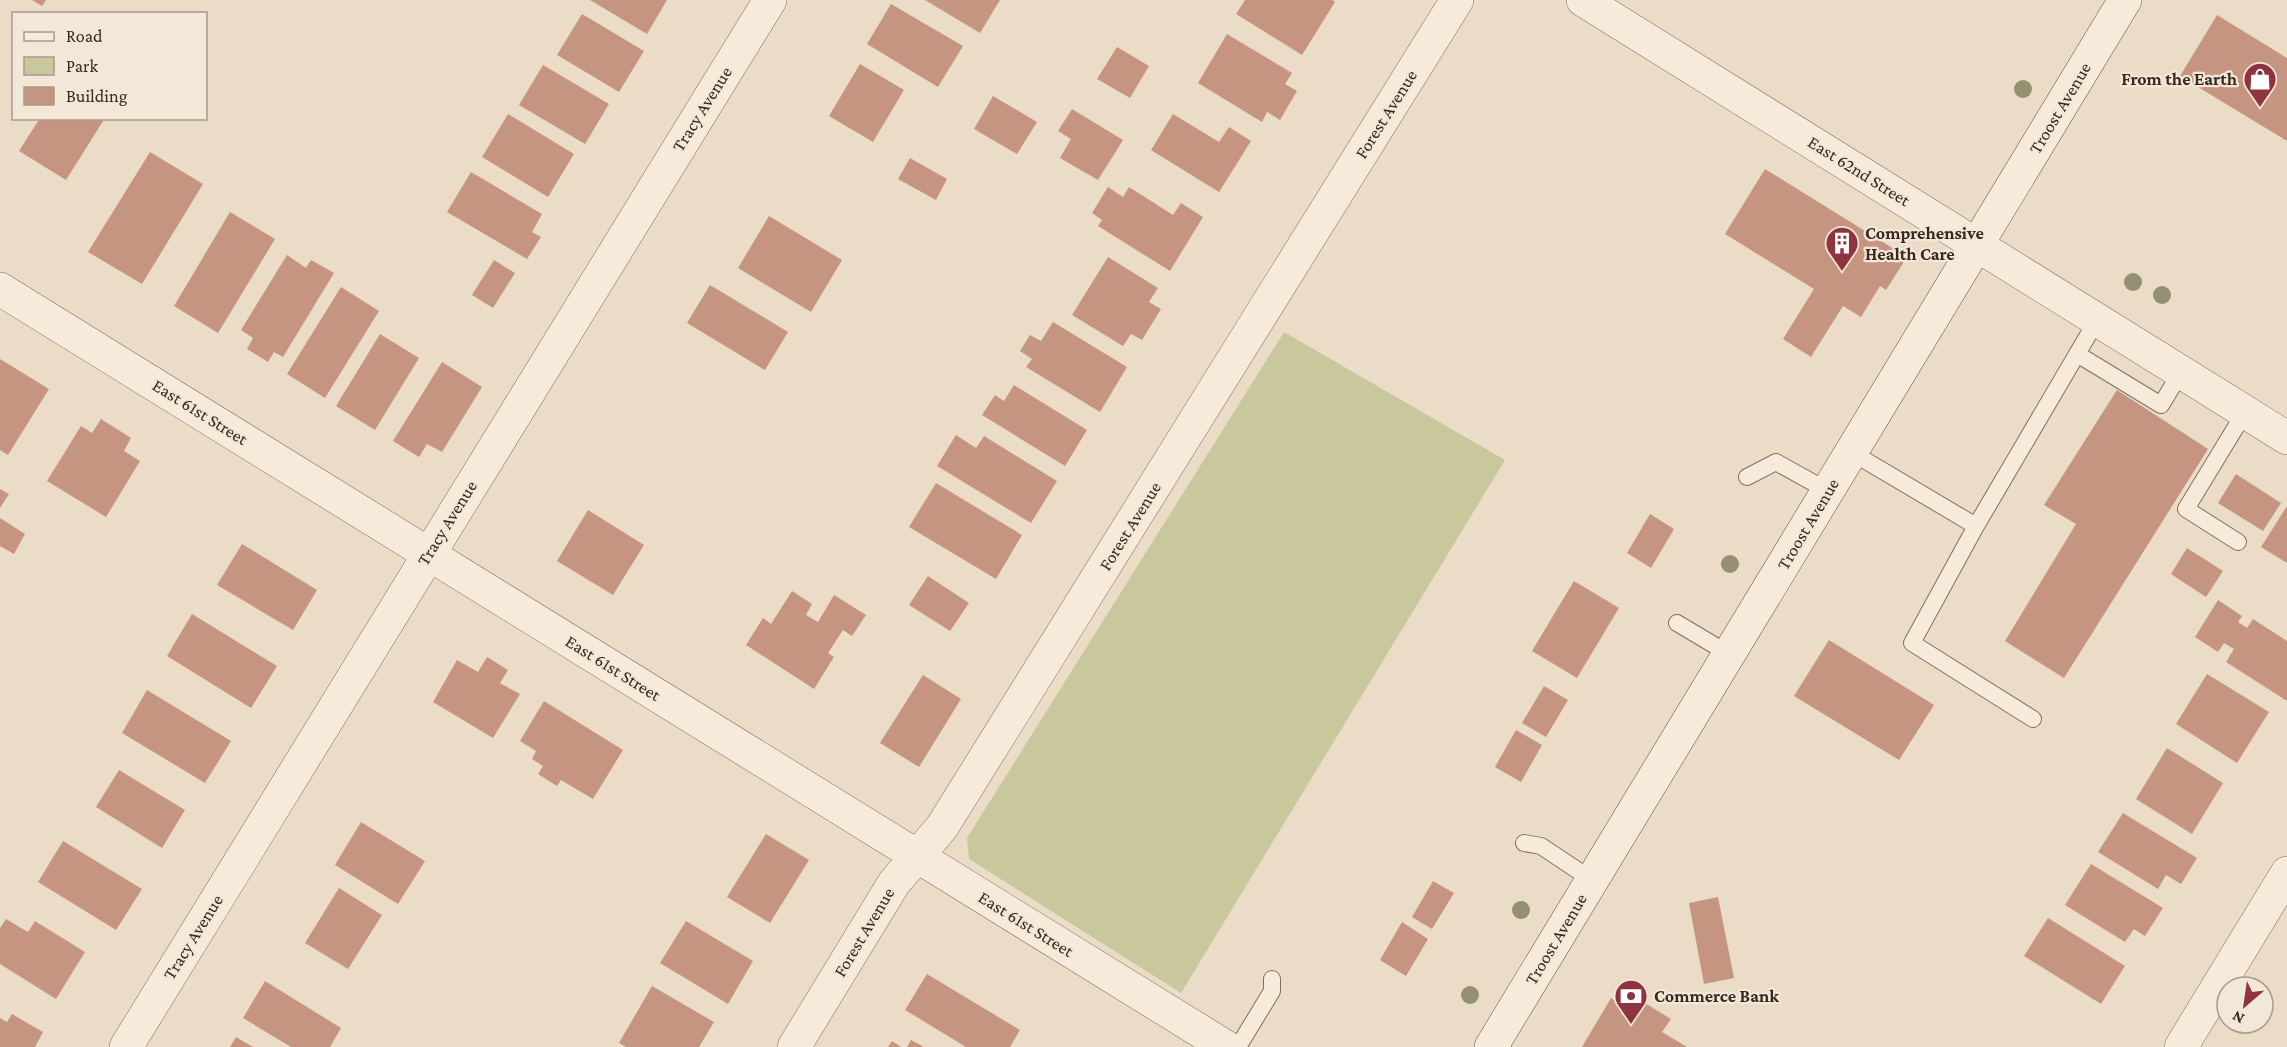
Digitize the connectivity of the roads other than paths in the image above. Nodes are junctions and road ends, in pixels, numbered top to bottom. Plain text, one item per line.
1 (770, 0) edge
2 (1457, 0) edge
3 (1583, 0) edge
4 (2125, 0) edge
5 (1977, 245) junction
6 (0, 289) edge
7 (2097, 320) junction
8 (2077, 354) junction
9 (2181, 372) junction
10 (2245, 412) junction
11 (2287, 438) edge
12 (1851, 452) junction
13 (1747, 477) dead end
14 (1828, 490) junction
15 (1976, 526) junction
16 (2238, 542) dead end
17 (429, 553) junction
18 (1677, 623) dead end
19 (1729, 654) junction
20 (2033, 719) dead end
21 (1524, 843) dead end
22 (916, 856) junction
23 (2287, 873) edge
24 (1592, 880) junction
25 (1272, 978) dead end
26 (126, 1047) edge
27 (794, 1047) edge
28 (1226, 1047) edge
29 (1238, 1047) edge
30 (1491, 1047) edge
31 (2181, 1047) edge

1 - 17 street, Tracy Avenue
2 - 22 street, Forest Avenue
3 - 5 street, East 62nd Street
4 - 5 street, Troost Avenue
5 - 7 street, East 62nd Street
5 - 12 street, Troost Avenue
6 - 17 street, East 61st Street
7 - 8 lane
7 - 9 street, East 62nd Street
8 - 9 lane
8 - 15 lane
9 - 10 street, East 62nd Street
10 - 11 street, East 62nd Street
10 - 16 lane
12 - 14 street, Troost Avenue
12 - 15 lane
13 - 14 lane
14 - 19 street, Troost Avenue
15 - 20 lane
17 - 22 street, East 61st Street
17 - 26 street, Tracy Avenue
18 - 19 lane
19 - 24 street, Troost Avenue
21 - 24 lane
22 - 27 street, Forest Avenue
22 - 28 street, East 61st Street
23 - 31 street
24 - 30 street, Troost Avenue
25 - 29 lane

